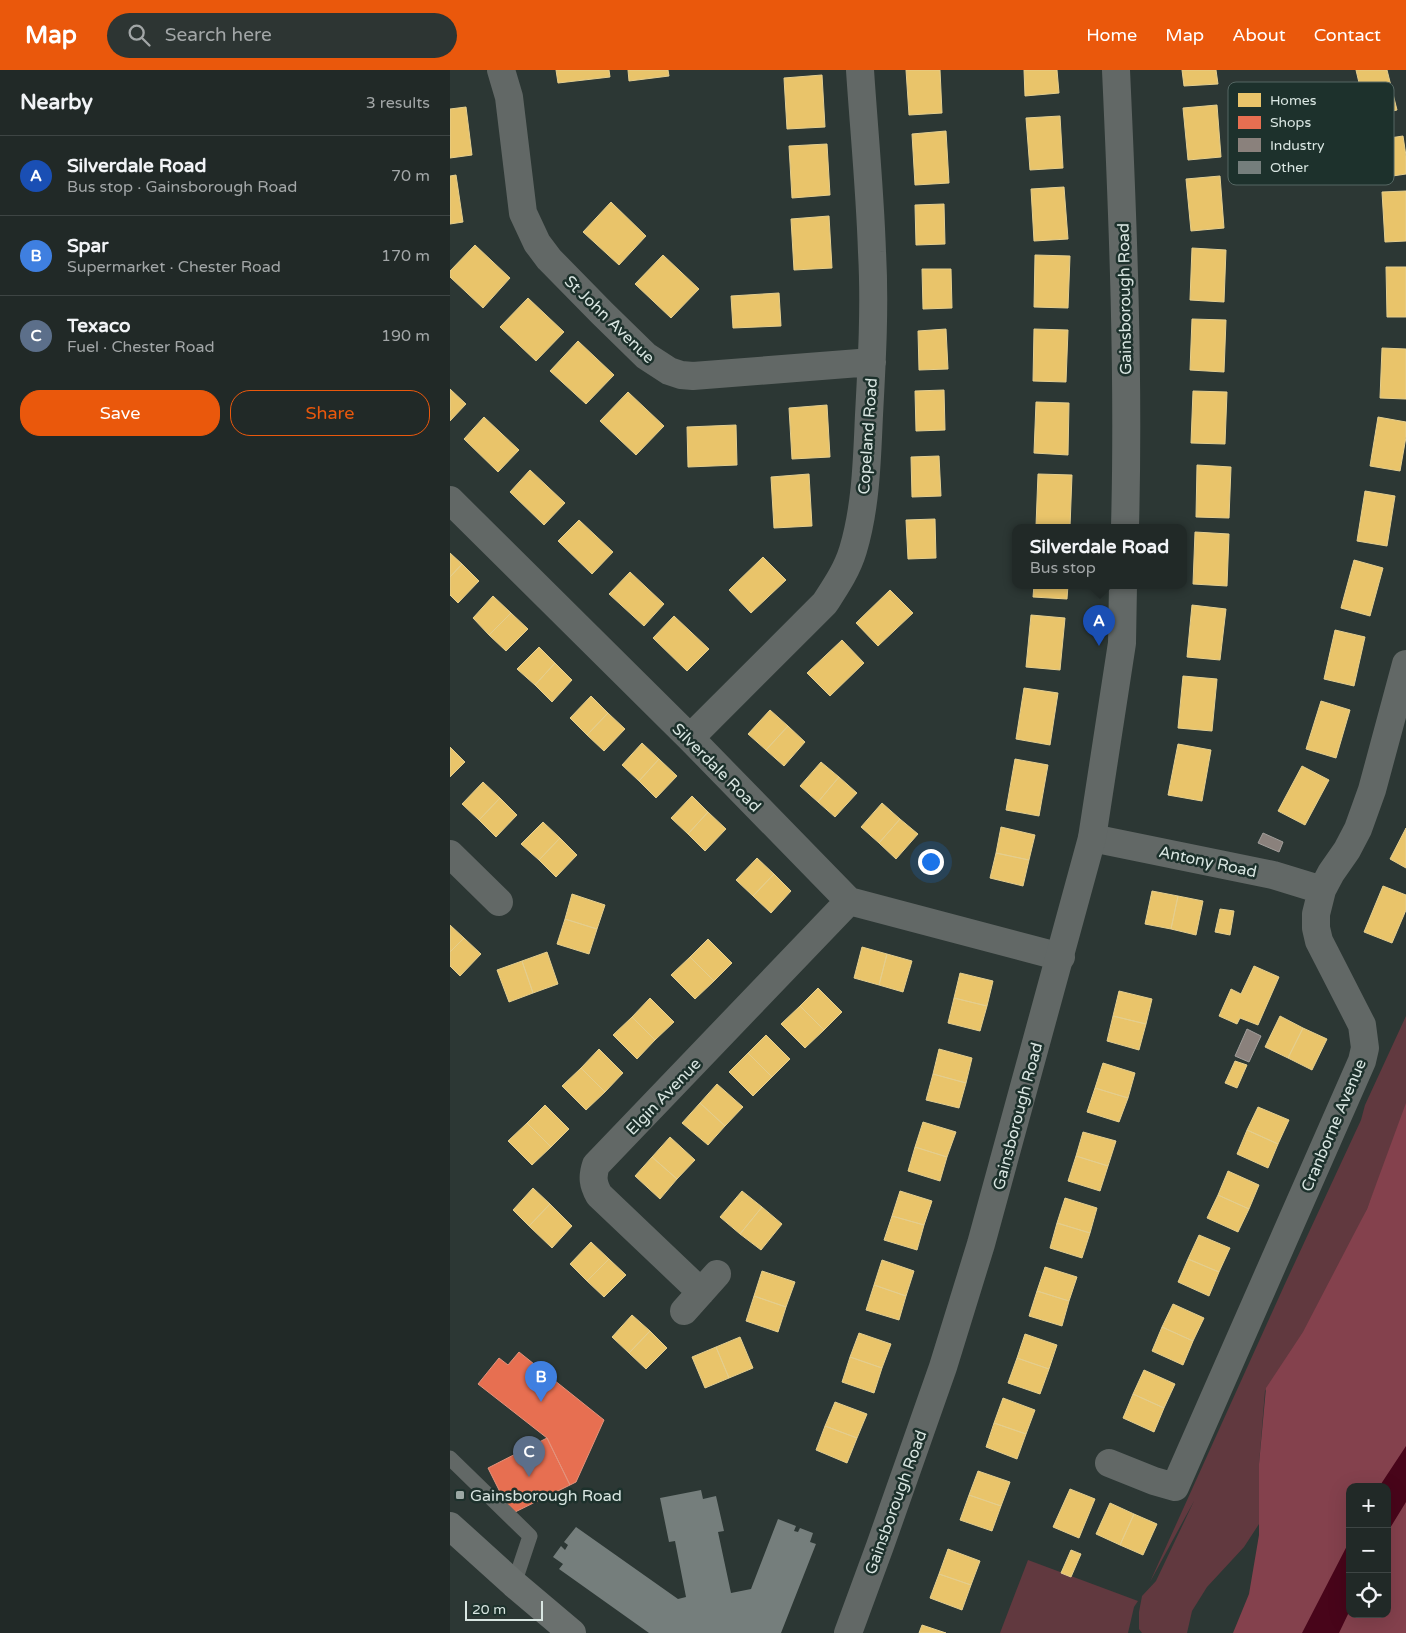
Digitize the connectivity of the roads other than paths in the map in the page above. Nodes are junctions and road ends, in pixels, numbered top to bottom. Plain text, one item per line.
1 (501, 70) edge
2 (860, 70) edge
3 (1116, 70) edge
4 (872, 362) junction
5 (450, 500) edge
6 (1125, 524) edge
7 (1124, 589) edge
8 (1406, 664) edge
9 (690, 738) junction
10 (1092, 838) junction
11 (450, 854) edge
12 (1322, 890) junction
13 (849, 901) junction
14 (499, 902) dead end
15 (1060, 957) junction
16 (701, 1292) dead end
17 (450, 1458) edge
18 (1109, 1463) dead end
19 (450, 1526) edge
20 (514, 1584) junction
21 (572, 1633) edge
22 (848, 1633) edge

1 - 4 street, St John Avenue
2 - 4 street, Copeland Road
3 - 6 street, Gainsborough Road
4 - 9 street, Copeland Road
5 - 9 street, Silverdale Road
7 - 10 street, Gainsborough Road
8 - 12 street, Cranborne Avenue
9 - 13 street, Silverdale Road
10 - 12 street, Antony Road
10 - 15 street, Gainsborough Road
11 - 14 street
12 - 18 street, Cranborne Avenue
13 - 15 street
13 - 16 street, Elgin Avenue
15 - 22 street, Gainsborough Road
17 - 20 lane
19 - 20 highway
20 - 21 highway

